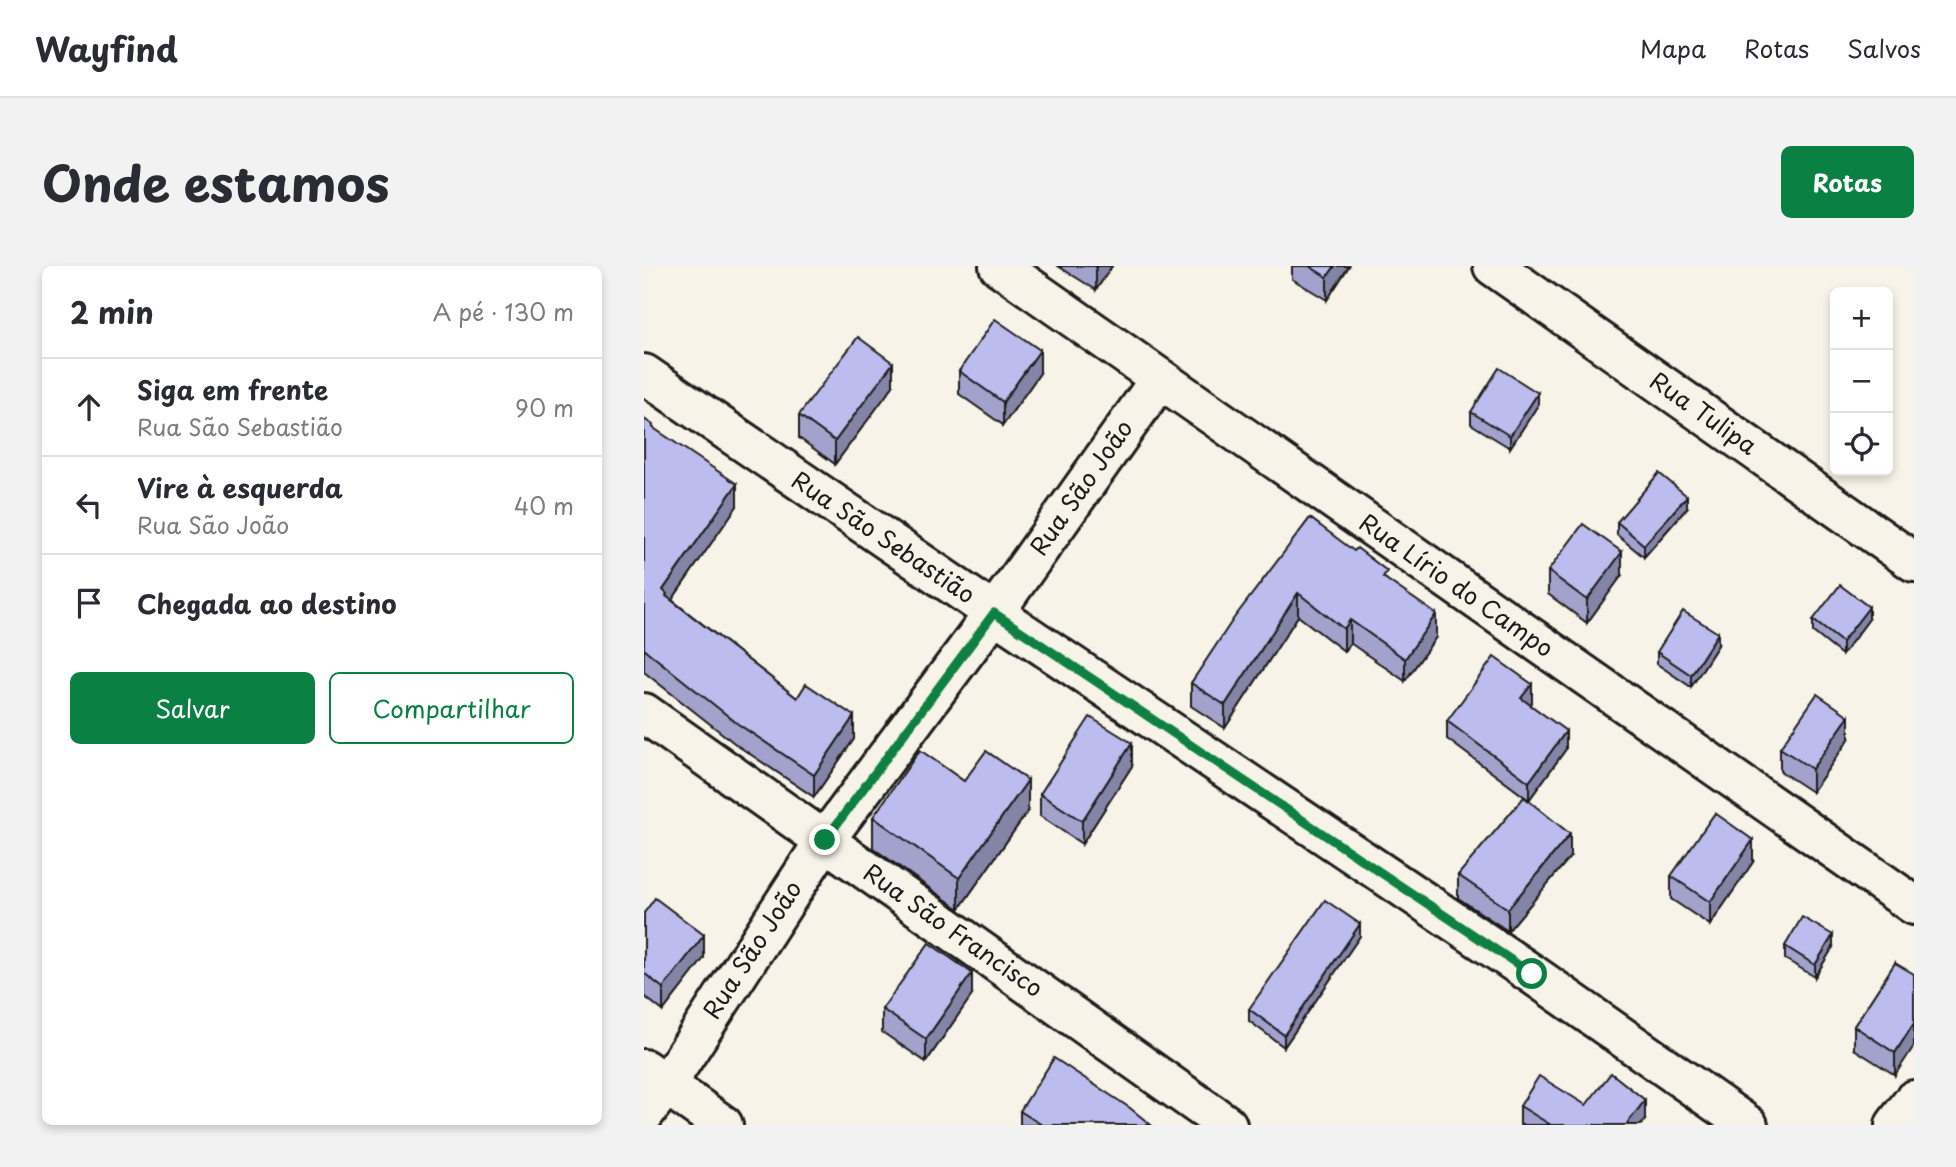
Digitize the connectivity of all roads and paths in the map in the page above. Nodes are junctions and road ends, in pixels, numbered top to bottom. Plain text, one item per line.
1 (999, 266) edge
2 (1493, 266) edge
3 (644, 374) edge
4 (1160, 379) junction
5 (1914, 562) edge
6 (994, 613) junction
7 (644, 713) edge
8 (825, 840) junction
9 (1914, 905) edge
10 (651, 1089) edge
11 (1914, 1100) edge
12 (723, 1125) edge
13 (1227, 1125) edge
14 (1748, 1125) edge
15 (1895, 1125) edge

1 - 4 street, Rua Lírio do Campo
2 - 5 street, Rua Tulipa
3 - 6 street, Rua São Sebastião
4 - 6 street, Rua São João
4 - 9 street, Rua Lírio do Campo
6 - 8 street, Rua São João
6 - 14 street, Rua São Sebastião
7 - 8 street, Rua São Francisco
8 - 10 street, Rua São João
8 - 13 street, Rua São Francisco
10 - 12 street
11 - 15 street

